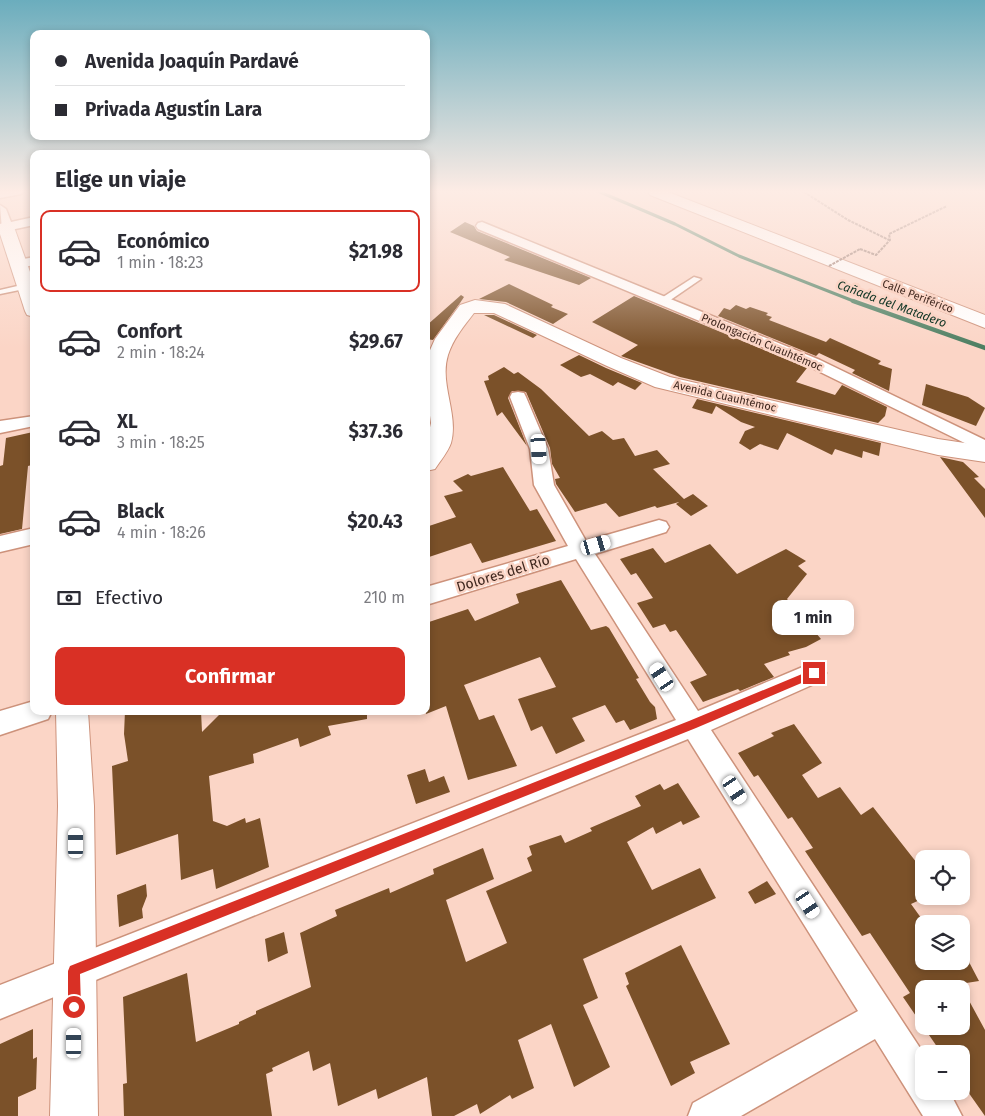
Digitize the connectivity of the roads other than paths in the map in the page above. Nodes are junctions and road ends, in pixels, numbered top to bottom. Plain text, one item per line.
1 (14, 244) edge
2 (526, 244) edge
3 (787, 244) edge
4 (814, 244) edge
5 (27, 263) edge
6 (697, 279) dead end
7 (26, 286) junction
8 (0, 292) edge
9 (30, 298) edge
10 (663, 301) junction
11 (985, 309) edge
12 (985, 322) edge
13 (518, 397) dead end
14 (30, 422) edge
15 (0, 428) edge
16 (985, 447) edge
17 (985, 454) edge
18 (430, 457) edge
19 (659, 526) dead end
20 (30, 537) edge
21 (0, 544) edge
22 (581, 550) junction
23 (430, 595) edge
24 (814, 673) dead end
25 (30, 714) edge
26 (72, 715) edge
27 (0, 723) edge
28 (693, 724) junction
29 (74, 971) junction
30 (0, 1002) edge
31 (881, 1018) junction
32 (915, 1070) edge
33 (934, 1100) edge
34 (74, 1116) edge
35 (706, 1116) edge
36 (944, 1116) edge

1 - 5 main road
2 - 10 street, Prolongación Cuauhtémoc
3 - 12 main road, Calle Periférico
4 - 11 main road, Calle Periférico
5 - 7 main road
6 - 10 lane
7 - 8 lane
7 - 9 main road
10 - 16 street, Prolongación Cuauhtémoc
13 - 22 street
14 - 15 street
17 - 18 main road, Avenida Cuauhtémoc
19 - 22 street, Dolores del Río
20 - 21 street
22 - 23 street, Dolores del Río
22 - 28 street
24 - 28 street
25 - 27 street
26 - 29 main road
28 - 29 street
28 - 31 street
29 - 30 street
29 - 34 main road
31 - 32 street
31 - 35 street
33 - 36 street

